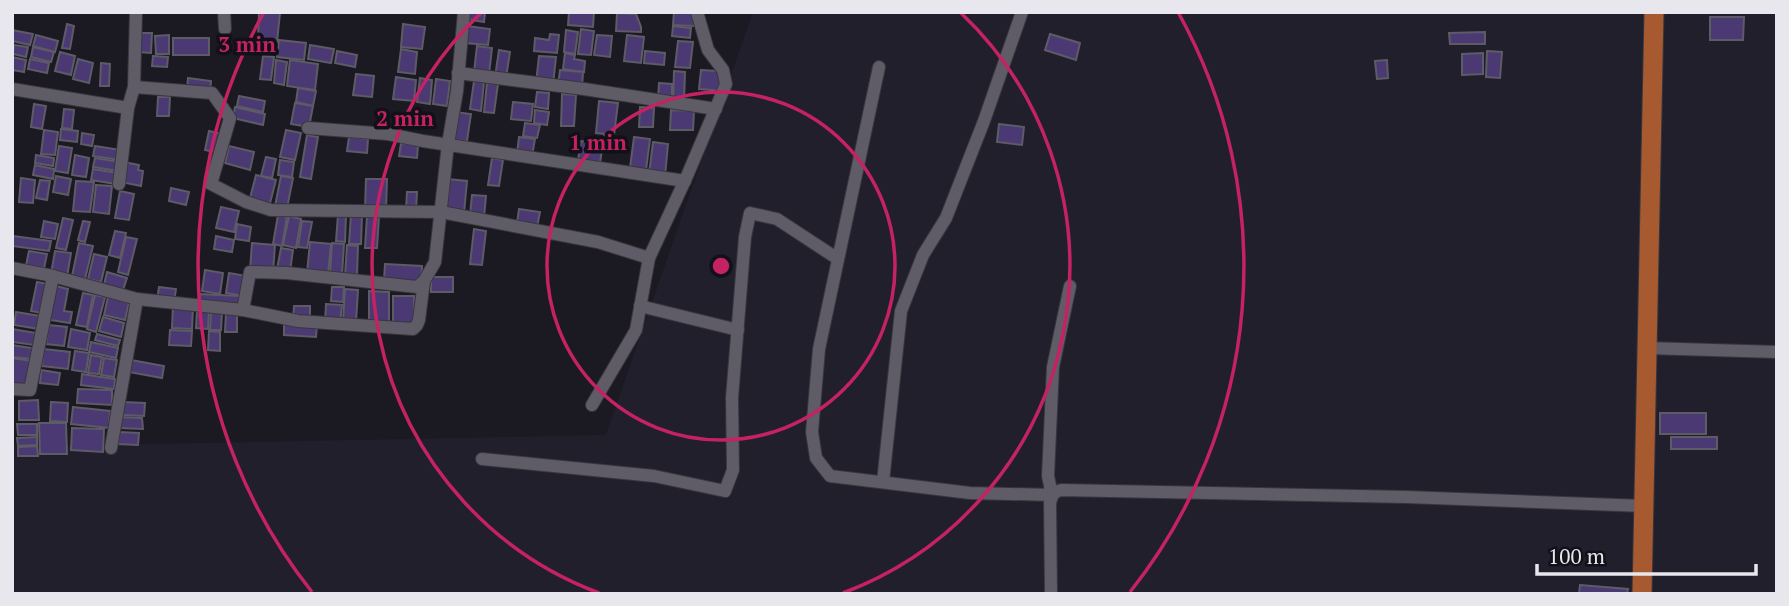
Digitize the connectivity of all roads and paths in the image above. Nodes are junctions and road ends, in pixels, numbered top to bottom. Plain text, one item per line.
1 (136, 12) edge
2 (224, 12) edge
3 (464, 12) edge
4 (697, 12) edge
5 (1022, 12) edge
6 (1654, 12) edge
7 (225, 29) dead end
8 (879, 67) dead end
9 (458, 73) junction
10 (134, 88) junction
11 (12, 89) edge
12 (128, 108) junction
13 (716, 110) junction
14 (308, 128) dead end
15 (448, 144) junction
16 (685, 181) junction
17 (119, 184) dead end
18 (441, 212) junction
19 (649, 258) junction
20 (838, 260) junction
21 (12, 268) edge
22 (53, 276) junction
23 (424, 281) junction
24 (1070, 286) dead end
25 (137, 299) junction
26 (640, 306) junction
27 (243, 310) junction
28 (738, 330) junction
29 (1647, 348) junction
30 (1777, 352) edge
31 (12, 389) edge
32 (592, 405) dead end
33 (111, 448) dead end
34 (482, 459) dead end
35 (883, 482) junction
36 (1052, 495) junction
37 (1644, 506) junction
38 (1051, 594) edge
39 (1642, 594) edge

1 - 10 street
2 - 7 street
3 - 9 street
4 - 13 street
5 - 35 street
6 - 29 main road
8 - 20 street
9 - 13 street
9 - 15 street
10 - 12 street
10 - 18 street
11 - 12 street
12 - 17 street
13 - 16 street
14 - 15 street
15 - 16 street
15 - 18 street
16 - 19 street
18 - 19 street
18 - 23 street
19 - 26 street
20 - 28 street
20 - 35 street
21 - 22 street
22 - 25 street
22 - 31 street
23 - 27 street
23 - 27 street
24 - 36 street
25 - 27 street
25 - 33 street
26 - 28 street
26 - 32 street
28 - 34 street
29 - 30 street
29 - 37 main road
35 - 36 street
36 - 37 street
36 - 38 street
37 - 39 main road

